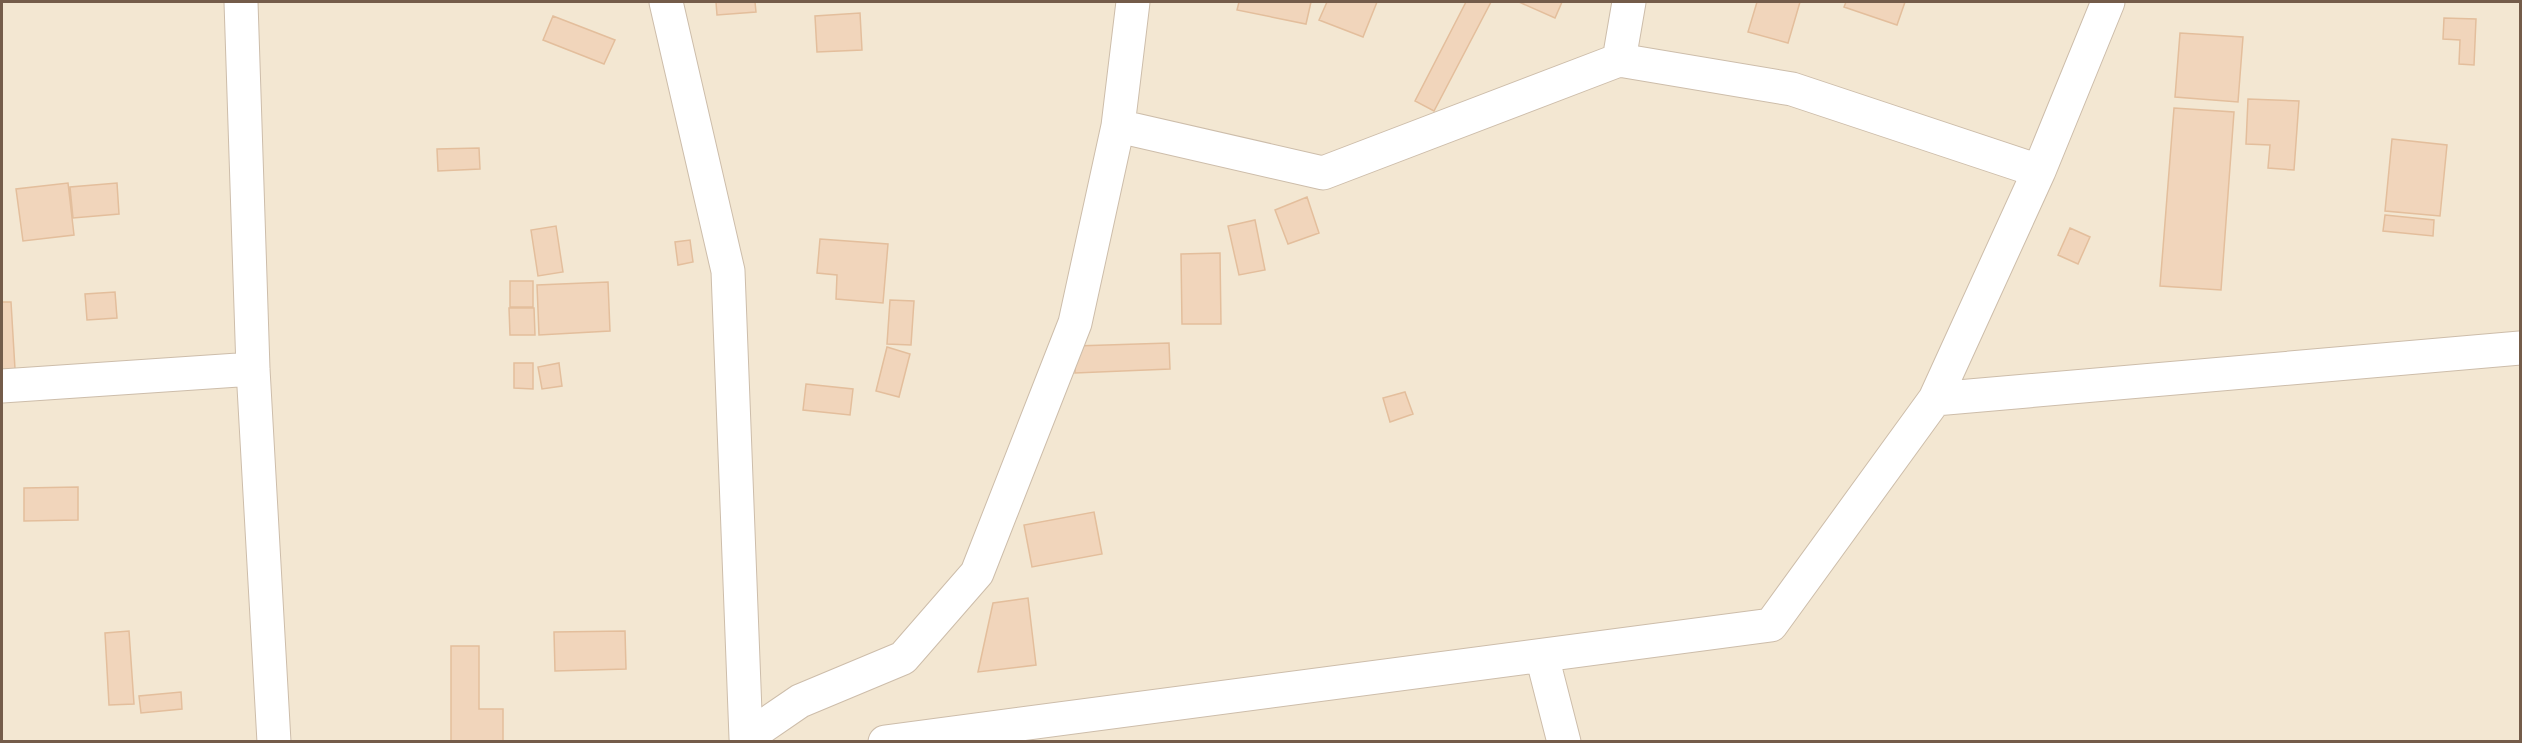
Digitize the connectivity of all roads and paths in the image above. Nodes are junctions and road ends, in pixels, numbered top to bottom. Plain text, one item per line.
1 (241, 2) edge
2 (666, 2) edge
3 (1133, 2) edge
4 (1629, 2) edge
5 (2108, 2) edge
6 (1619, 60) junction
7 (1118, 126) junction
8 (2039, 171) junction
9 (2520, 348) edge
10 (252, 369) junction
11 (2, 386) edge
12 (1935, 399) junction
13 (1542, 656) junction
14 (746, 740) edge
15 (274, 741) edge
16 (885, 741) edge
17 (1564, 741) edge

1 - 10 street
2 - 14 street
3 - 7 street
4 - 6 street
5 - 8 street
6 - 7 street
6 - 8 street
7 - 14 street
8 - 12 street
9 - 12 street
10 - 11 street
10 - 15 street
12 - 13 street
13 - 16 street
13 - 17 street

